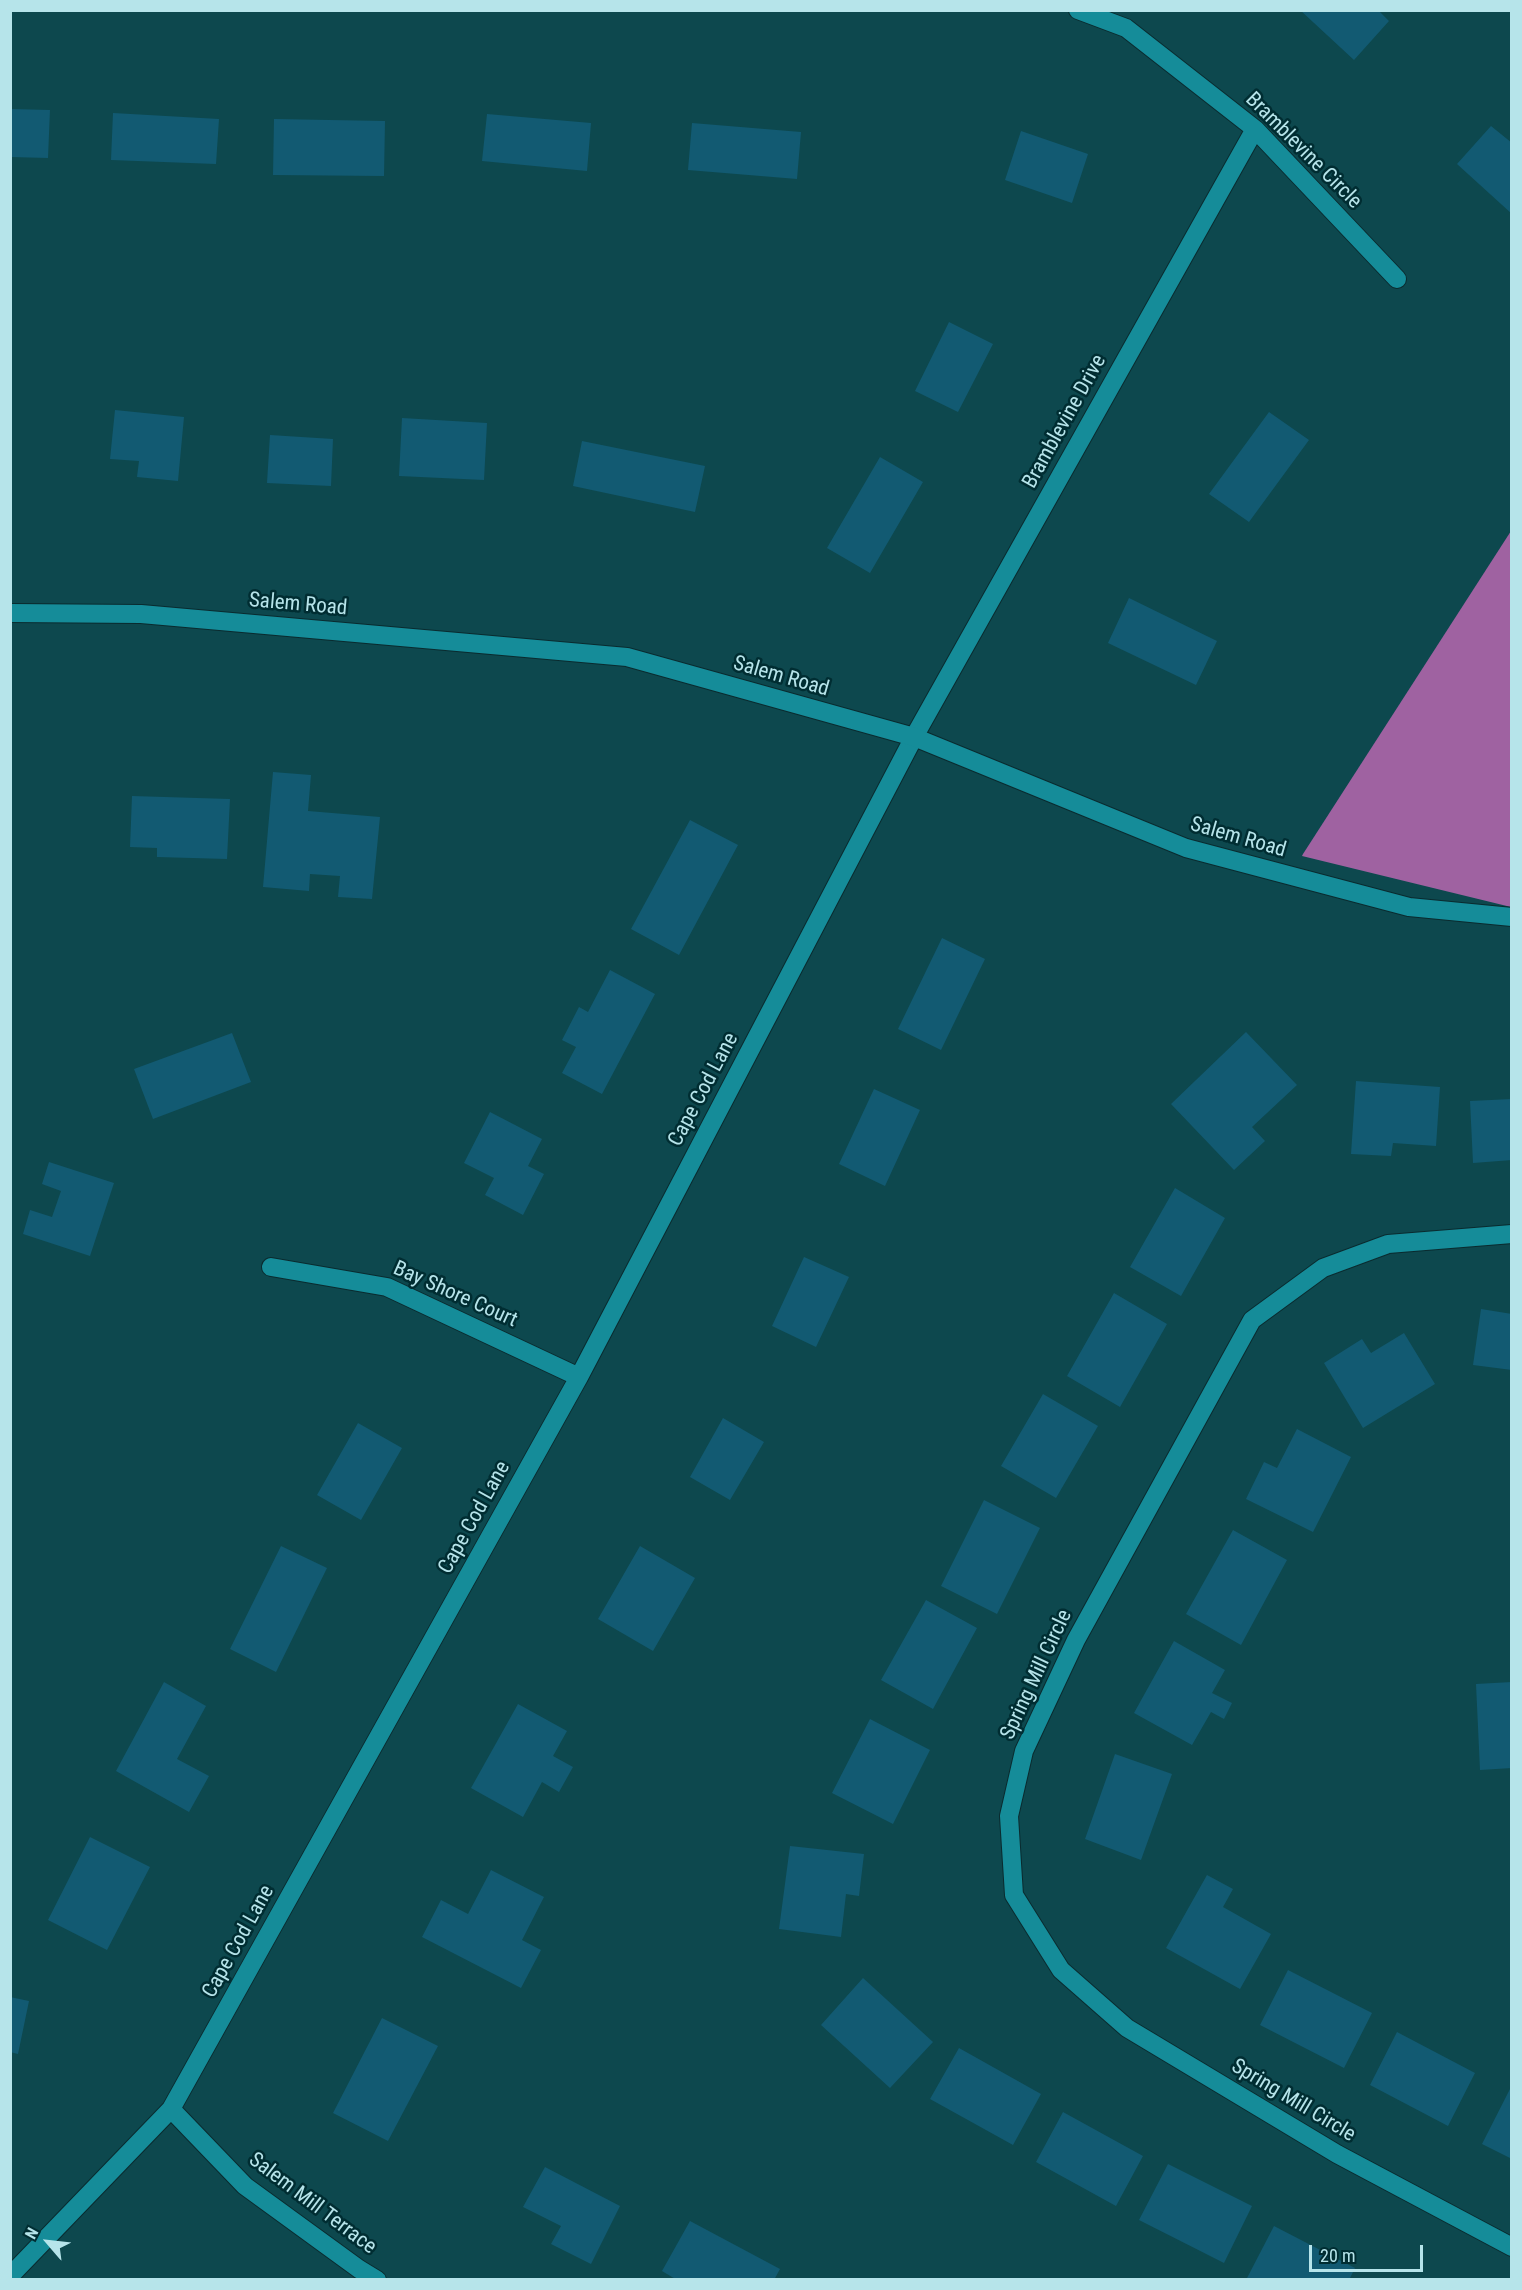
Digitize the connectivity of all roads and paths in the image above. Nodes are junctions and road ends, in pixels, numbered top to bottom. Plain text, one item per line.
1 (1078, 10) edge
2 (1255, 129) junction
3 (1396, 279) dead end
4 (10, 614) edge
5 (914, 737) junction
6 (1512, 917) edge
7 (1512, 1234) edge
8 (271, 1267) dead end
9 (579, 1377) junction
10 (171, 2109) junction
11 (1512, 2247) edge
12 (10, 2276) edge
13 (377, 2280) edge

1 - 2 street, Bramblevine Circle
2 - 3 street, Bramblevine Circle
2 - 5 street, Bramblevine Drive
4 - 5 street, Salem Road
5 - 6 street, Salem Road
5 - 9 street, Cape Cod Lane
7 - 11 street, Spring Mill Circle
8 - 9 street, Bay Shore Court
9 - 10 street, Cape Cod Lane
10 - 12 street, Cape Cod Lane
10 - 13 street, Salem Mill Terrace

